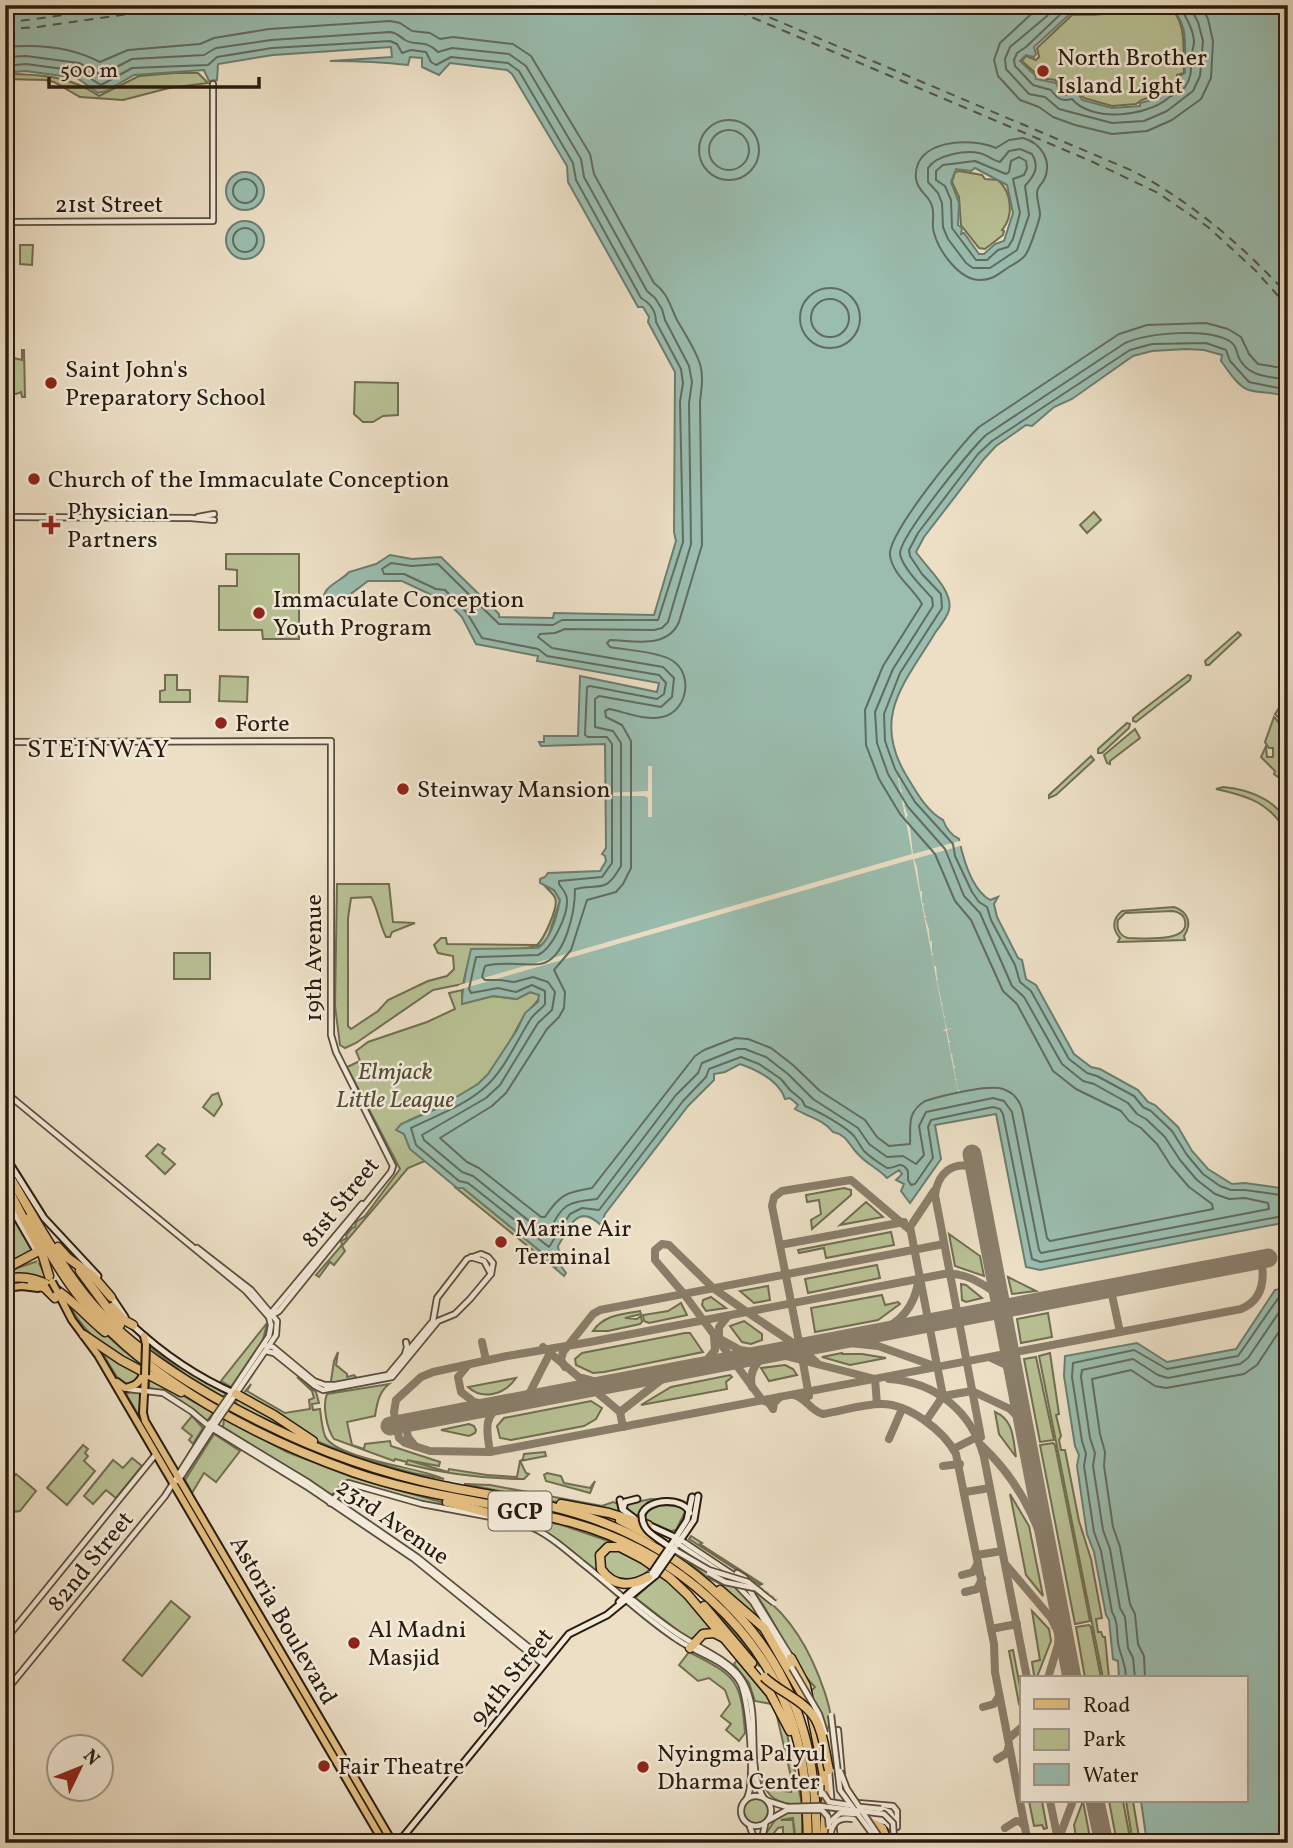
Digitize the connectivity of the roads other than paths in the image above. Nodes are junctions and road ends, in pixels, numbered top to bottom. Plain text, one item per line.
1 (213, 84) dead end
2 (5, 222) edge
3 (5, 517) edge
4 (214, 517) dead end
5 (5, 742) edge
6 (5, 1092) edge
7 (5, 1156) edge
8 (391, 1161) joint
9 (6, 1176) edge
10 (5, 1197) edge
11 (37, 1255) junction
12 (5, 1271) edge
13 (51, 1279) junction
14 (5, 1284) edge
15 (56, 1295) junction
16 (111, 1297) junction
17 (271, 1314) junction
18 (133, 1325) junction
19 (84, 1335) junction
20 (144, 1336) junction
21 (406, 1342) dead end
22 (145, 1347) junction
23 (266, 1347) junction
24 (404, 1357) junction
25 (147, 1371) junction
26 (110, 1376) junction
27 (360, 1382) junction
28 (125, 1388) junction
29 (145, 1390) junction
30 (232, 1396) junction
31 (215, 1421) junction
32 (156, 1454) junction
33 (354, 1461) junction
34 (176, 1481) junction
35 (400, 1486) junction
36 (695, 1497) junction
37 (637, 1499) dead end
38 (520, 1500) junction
39 (620, 1500) dead end
40 (332, 1501) junction
41 (665, 1502) junction
42 (568, 1506) junction
43 (624, 1512) junction
44 (690, 1513) junction
45 (687, 1520) junction
46 (525, 1525) junction
47 (648, 1525) junction
48 (659, 1530) junction
49 (674, 1543) junction
50 (635, 1547) junction
51 (657, 1549) junction
52 (693, 1562) junction
53 (720, 1566) junction
54 (652, 1575) junction
55 (745, 1578) tunnel mouth
56 (755, 1589) dead end
57 (626, 1599) junction
58 (774, 1603) dead end
59 (709, 1633) junction
60 (5, 1640) edge
61 (691, 1646) junction
62 (703, 1649) junction
63 (737, 1654) junction
64 (792, 1658) junction
65 (545, 1663) junction
66 (5, 1692) edge
67 (805, 1699) junction
68 (831, 1715) dead end
69 (838, 1730) tunnel mouth
70 (839, 1768) dead end
71 (829, 1770) junction
72 (804, 1774) junction
73 (821, 1784) junction
74 (747, 1798) junction
75 (765, 1798) junction
76 (810, 1806) junction
77 (830, 1807) junction
78 (787, 1809) junction
79 (884, 1810) junction
80 (857, 1814) junction
81 (887, 1818) junction
82 (866, 1820) joint
83 (767, 1822) junction
84 (750, 1826) junction
85 (829, 1827) junction
86 (897, 1827) junction
87 (836, 1841) edge
88 (891, 1841) edge
89 (384, 1843) edge
90 (395, 1843) edge
91 (758, 1843) edge
92 (808, 1843) edge
93 (817, 1843) edge
94 (824, 1843) edge
95 (830, 1843) edge
96 (879, 1843) edge

1 - 2 street, 21st Street
3 - 4 street
5 - 8 street, 19th Avenue
6 - 17 street
7 - 16 main road
8 - 17 street, 81st Street
9 - 13 highway
9 - 16 highway
9 - 22 highway, GCP
9 - 25 highway, GCP
10 - 11 main road
11 - 12 highway
11 - 13 main road
13 - 15 main road, Astoria Boulevard, bridge
14 - 15 highway
14 - 25 highway
15 - 19 main road, Astoria Boulevard
16 - 18 main road
17 - 23 street
18 - 20 main road
18 - 22 highway
19 - 26 main road, Astoria Boulevard
19 - 31 highway
20 - 22 main road
20 - 30 main road
21 - 24 street
22 - 25 main road, bridge
22 - 33 highway, GCP
23 - 27 street
23 - 30 street, 82nd Street
24 - 27 street
24 - 27 street
25 - 28 main road
25 - 29 main road
25 - 31 highway, GCP
26 - 28 main road
26 - 32 main road, Astoria Boulevard
28 - 29 street
29 - 31 street
29 - 34 main road, Astoria Boulevard
30 - 31 street, 82nd Street, bridge
30 - 33 highway
31 - 34 street, 82nd Street
31 - 35 highway, GCP
31 - 40 street, 23rd Avenue
31 - 40 street, 23rd Avenue
32 - 34 main road, Astoria Boulevard
32 - 60 street
33 - 38 highway, GCP
34 - 66 street, 82nd Street
34 - 89 main road, Astoria Boulevard
34 - 90 main road, Astoria Boulevard
35 - 46 highway
35 - 50 highway, GCP
36 - 41 main road
36 - 44 main road, 94th Street
36 - 49 main road, 94th Street
37 - 43 main road
38 - 42 highway
38 - 51 highway, GCP
39 - 43 main road
40 - 46 street
40 - 65 street, 23rd Avenue
41 - 44 main road
41 - 49 main road, bridge
42 - 47 highway
42 - 49 highway, bridge
43 - 47 main road
44 - 45 main road, 94th Street
45 - 48 main road
45 - 49 main road, 94th Street
46 - 57 street
47 - 48 main road
48 - 49 main road
49 - 52 street, bridge
49 - 53 street
49 - 54 main road, 94th Street, bridge
49 - 71 street, bridge
50 - 71 highway, bridge
50 - 72 highway, GCP
51 - 67 highway
51 - 93 highway, GCP
52 - 56 street, bridge
52 - 58 street, bridge
53 - 55 street
53 - 64 street
54 - 57 main road, 94th Street
54 - 63 highway
57 - 61 street
57 - 65 main road, 94th Street
59 - 61 highway
59 - 62 highway
59 - 63 highway
61 - 62 street
61 - 74 street
62 - 75 street
63 - 72 highway
64 - 67 street
64 - 94 highway
65 - 90 main road, 94th Street
67 - 73 street
68 - 96 street, bridge
69 - 86 street, bridge
70 - 96 street, bridge
71 - 87 street
72 - 92 highway, GCP
73 - 77 street, bridge
73 - 79 street, bridge
74 - 75 street
74 - 84 street
75 - 78 street
75 - 83 street
76 - 77 street, bridge
76 - 78 street, bridge
76 - 80 street, bridge
77 - 88 street, bridge
78 - 83 street
78 - 85 street, bridge
79 - 81 street
79 - 86 street
80 - 81 street
80 - 85 street, bridge
81 - 86 street
82 - 88 highway
82 - 95 street, bridge
83 - 84 street
83 - 91 street
84 - 91 street
85 - 95 street, bridge

